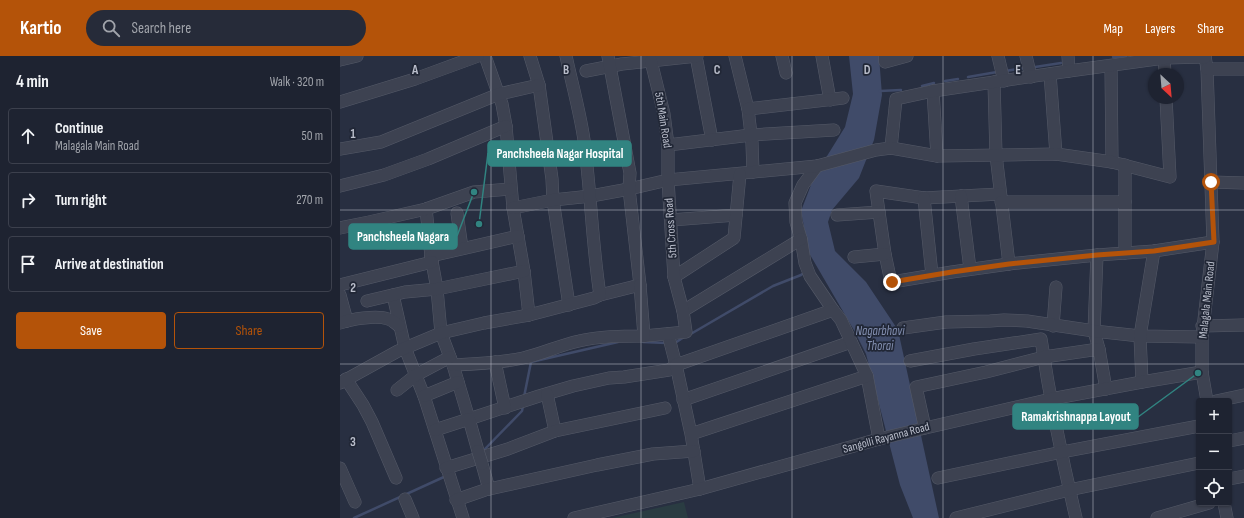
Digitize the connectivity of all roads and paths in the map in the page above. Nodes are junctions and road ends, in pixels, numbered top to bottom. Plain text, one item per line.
1 (357, 56) edge
2 (478, 56) edge
3 (485, 56) edge
4 (530, 56) edge
5 (566, 56) edge
6 (697, 56) edge
7 (735, 56) edge
8 (782, 56) edge
9 (822, 56) edge
10 (885, 56) edge
11 (907, 56) edge
12 (998, 56) edge
13 (1026, 56) edge
14 (1068, 56) edge
15 (1205, 56) edge
16 (1157, 58) edge
17 (649, 59) edge
18 (340, 60) edge
19 (609, 62) edge
20 (1109, 62) edge
21 (1162, 68) edge
22 (1207, 69) junction
23 (1244, 69) edge
24 (586, 71) dead end
25 (1068, 71) junction
26 (786, 73) dead end
27 (1050, 74) junction
28 (1031, 77) junction
29 (999, 81) junction
30 (539, 85) junction
31 (933, 91) junction
32 (499, 94) junction
33 (843, 98) dead end
34 (830, 100) junction
35 (340, 102) edge
36 (1166, 104) edge
37 (748, 109) junction
38 (506, 126) junction
39 (834, 130) dead end
40 (751, 135) junction
41 (712, 140) junction
42 (668, 145) junction
43 (891, 148) junction
44 (340, 149) edge
45 (1056, 154) junction
46 (996, 155) junction
47 (937, 156) junction
48 (1112, 162) junction
49 (1125, 165) junction
50 (817, 166) junction
51 (753, 172) junction
52 (740, 174) junction
53 (668, 180) junction
54 (1211, 182) junction
55 (1244, 183) edge
56 (340, 186) edge
57 (511, 189) junction
58 (629, 189) junction
59 (591, 196) junction
60 (961, 196) junction
61 (924, 198) junction
62 (1000, 198) junction
63 (553, 200) junction
64 (1125, 202) junction
65 (513, 208) junction
66 (426, 209) junction
67 (879, 212) junction
68 (457, 213) dead end
69 (736, 215) junction
70 (836, 215) dead end
71 (671, 220) junction
72 (340, 228) edge
73 (518, 236) junction
74 (429, 238) junction
75 (801, 239) junction
76 (1214, 242) junction
77 (388, 243) dead end
78 (462, 248) junction
79 (1154, 251) junction
80 (1125, 253) junction
81 (885, 254) junction
82 (1097, 255) junction
83 (854, 257) dead end
84 (432, 259) junction
85 (1009, 264) junction
86 (970, 269) junction
87 (524, 271) junction
88 (932, 275) junction
89 (674, 277) junction
90 (340, 285) edge
91 (640, 285) junction
92 (1056, 287) dead end
93 (437, 289) junction
94 (340, 295) edge
95 (393, 295) junction
96 (600, 295) junction
97 (367, 301) dead end
98 (569, 305) junction
99 (833, 310) junction
100 (683, 312) junction
101 (529, 316) junction
102 (343, 322) edge
103 (1040, 323) junction
104 (1244, 325) edge
105 (399, 326) junction
106 (1053, 326) junction
107 (903, 328) dead end
108 (1094, 331) junction
109 (1202, 332) junction
110 (441, 333) junction
111 (644, 336) junction
112 (1140, 336) junction
113 (1041, 339) junction
114 (669, 340) junction
115 (851, 342) junction
116 (405, 348) junction
117 (1099, 348) junction
118 (1044, 357) junction
119 (451, 361) junction
120 (910, 361) dead end
121 (496, 362) junction
122 (676, 365) junction
123 (1202, 372) junction
124 (416, 375) junction
125 (866, 376) junction
126 (343, 381) edge
127 (458, 382) junction
128 (1142, 382) junction
129 (1106, 389) junction
130 (396, 390) dead end
131 (547, 394) junction
132 (1244, 395) edge
133 (424, 396) junction
134 (1206, 398) edge
135 (1230, 398) edge
136 (1051, 399) junction
137 (683, 400) junction
138 (505, 408) junction
139 (665, 408) dead end
140 (469, 419) junction
141 (1196, 427) edge
142 (923, 428) junction
143 (434, 430) junction
144 (555, 431) junction
145 (691, 434) junction
146 (882, 438) junction
147 (1244, 438) edge
148 (1232, 440) edge
149 (694, 451) junction
150 (1062, 452) junction
151 (477, 458) junction
152 (1196, 464) edge
153 (340, 468) edge
154 (446, 468) junction
155 (1244, 476) edge
156 (396, 478) dead end
157 (938, 478) dead end
158 (1232, 478) edge
159 (489, 489) junction
160 (700, 489) junction
161 (1069, 490) junction
162 (405, 499) dead end
163 (456, 500) junction
164 (355, 502) dead end
165 (1199, 506) edge
166 (1225, 506) edge
167 (413, 518) edge
168 (462, 518) edge
169 (574, 518) edge
170 (956, 518) edge
171 (1076, 518) edge
172 (1157, 518) edge
173 (1227, 518) edge

1 - 18 street
2 - 35 street
3 - 32 street
4 - 30 street
5 - 59 street
6 - 17 street
6 - 41 street
7 - 37 street
8 - 26 street
9 - 34 street
10 - 11 street
12 - 29 street
13 - 28 street
14 - 25 street
15 - 16 street
15 - 22 street, Malagala Main Road
16 - 20 street
16 - 21 street
17 - 19 street
17 - 42 street, 5th Main Road
19 - 24 street
19 - 58 street
20 - 25 street
20 - 48 street
22 - 23 street
22 - 54 street, Malagala Main Road
25 - 27 street
27 - 28 street
27 - 45 street
28 - 29 street
29 - 31 street
29 - 46 street
30 - 32 street
30 - 63 street
31 - 43 street
31 - 47 street
32 - 38 street
32 - 44 street
33 - 34 street
34 - 37 street
36 - 49 street
37 - 40 street
38 - 56 street
38 - 57 street
39 - 40 street
40 - 41 street
40 - 51 street
41 - 42 street
42 - 53 street, 5th Main Road
43 - 47 street
43 - 50 street
45 - 46 street
45 - 48 street
46 - 47 street
46 - 62 street
48 - 49 street
49 - 64 street
50 - 51 street
50 - 75 street
51 - 52 street
52 - 53 street
52 - 69 street
53 - 58 street
53 - 71 street, 5th Cross Road
54 - 55 street
54 - 76 street, Malagala Main Road
57 - 65 street
57 - 66 street
58 - 59 street
58 - 91 street
59 - 63 street
59 - 96 street
60 - 61 street
60 - 62 street
60 - 86 street
61 - 67 street
61 - 88 street
62 - 64 street
62 - 85 street
63 - 65 street
63 - 98 street
64 - 80 street
65 - 73 street
66 - 72 street
66 - 74 street
67 - 70 street
67 - 81 street
68 - 78 street
69 - 71 street
69 - 89 street
71 - 89 street, 5th Cross Road
73 - 78 street
73 - 87 street
74 - 77 street
74 - 84 street
75 - 99 street
75 - 100 street
76 - 79 street
76 - 109 street, Malagala Main Road
78 - 84 street
79 - 80 street
79 - 112 street
80 - 82 street
81 - 83 street
81 - 88 street
82 - 85 street
82 - 108 street
84 - 90 street
84 - 93 street
85 - 86 street
86 - 88 street
87 - 93 street
87 - 101 street
89 - 100 street, 5th Cross Road
91 - 96 street
91 - 111 street
92 - 106 street
93 - 95 street
93 - 110 street
94 - 102 street
95 - 97 street
95 - 105 street
96 - 98 street
98 - 101 street
99 - 115 street
99 - 122 street
100 - 114 street, 5th Cross Road
101 - 110 street
102 - 105 street
103 - 106 street
103 - 107 street
103 - 113 street
104 - 109 street
105 - 116 street
106 - 108 street
108 - 112 street
108 - 117 street
109 - 112 street
109 - 123 street, Malagala Main Road
110 - 116 street
110 - 119 street
111 - 114 street
111 - 121 street
112 - 128 street
113 - 118 street
113 - 120 street
114 - 122 street
115 - 125 street
115 - 137 street
116 - 124 street
116 - 126 street
117 - 118 street
117 - 129 street
118 - 136 street
118 - 142 street
119 - 121 street
119 - 124 street
119 - 127 street
121 - 138 street
122 - 131 street
122 - 137 street
123 - 128 street, Sangolli Rayanna Road
123 - 134 street, Malagala Main Road
124 - 130 street
124 - 133 street
125 - 145 street
125 - 146 street
126 - 156 street
127 - 133 street
127 - 140 street
128 - 129 street, Sangolli Rayanna Road
129 - 136 street, Sangolli Rayanna Road
131 - 138 street
131 - 144 street
132 - 135 street
133 - 143 street
136 - 142 street, Sangolli Rayanna Road
136 - 150 street
137 - 145 street
138 - 140 street
139 - 144 street
140 - 143 street
140 - 151 street
141 - 150 street
142 - 146 street, Sangolli Rayanna Road
143 - 154 street
144 - 151 street
145 - 149 street
146 - 160 street, Sangolli Rayanna Road
147 - 148 street
149 - 159 street
149 - 160 street
150 - 157 street
150 - 161 street
151 - 154 street
151 - 159 street
152 - 161 street
153 - 164 street
154 - 163 street
155 - 158 street
159 - 163 street
160 - 169 street, Sangolli Rayanna Road
161 - 170 street
161 - 171 street
162 - 167 street
163 - 168 street
165 - 172 street
166 - 173 street

